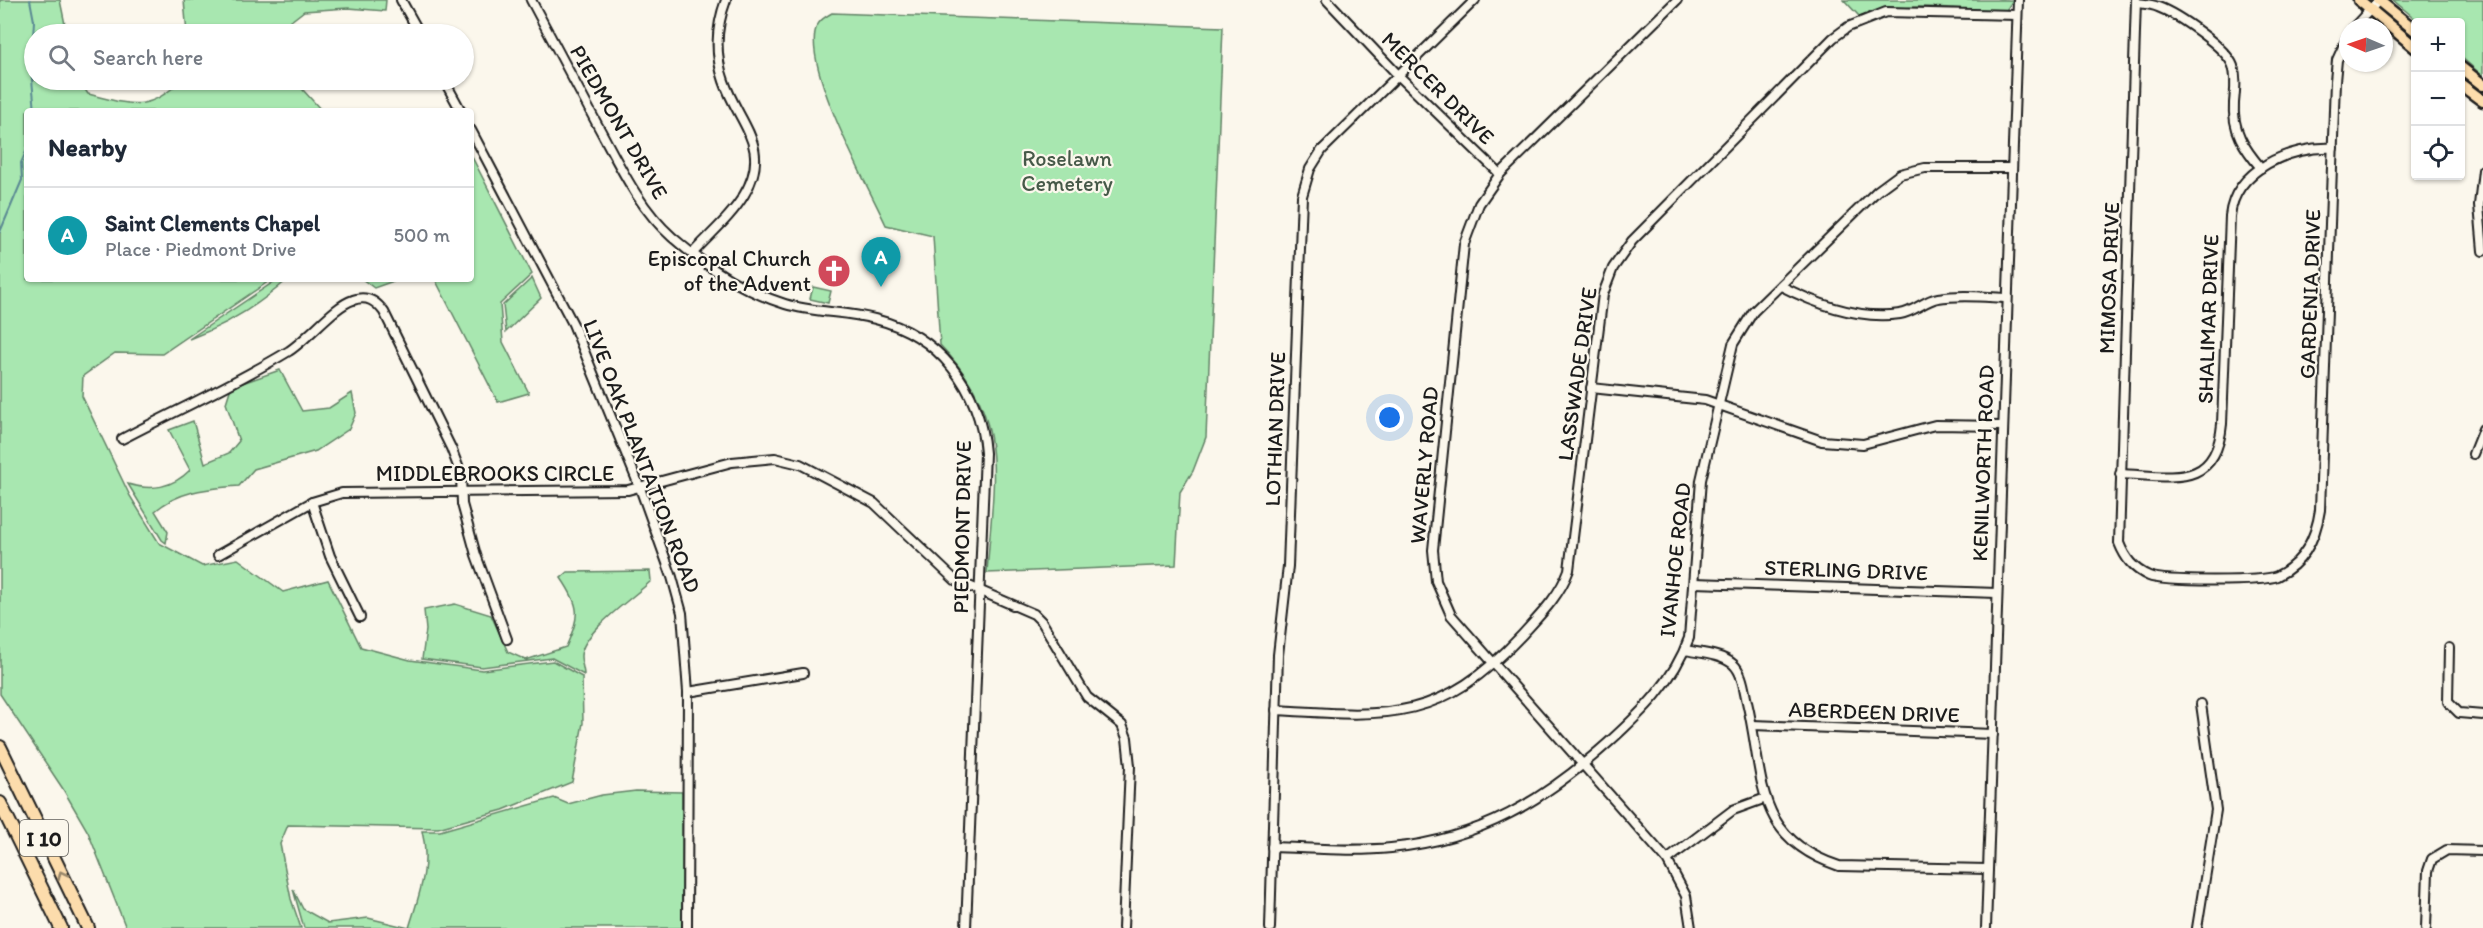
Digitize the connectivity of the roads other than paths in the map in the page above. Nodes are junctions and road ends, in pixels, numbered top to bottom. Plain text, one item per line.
1 (401, 0) edge
2 (531, 0) edge
3 (726, 0) edge
4 (1327, 0) edge
5 (1475, 0) edge
6 (1677, 0) edge
7 (2018, 0) edge
8 (2359, 0) edge
9 (2378, 0) edge
10 (2136, 2) edge
11 (2370, 9) junction
12 (2017, 15) junction
13 (2362, 18) edge
14 (414, 24) edge
15 (2411, 28) edge
16 (2411, 45) edge
17 (2339, 56) edge
18 (2465, 71) edge
19 (1399, 76) junction
20 (2483, 85) edge
21 (2465, 88) edge
22 (449, 90) edge
23 (2483, 101) edge
24 (459, 108) edge
25 (474, 136) edge
26 (2333, 148) junction
27 (2012, 168) junction
28 (2261, 168) junction
29 (2483, 170) edge
30 (1500, 174) junction
31 (2483, 251) edge
32 (692, 254) junction
33 (1780, 286) junction
34 (2007, 298) junction
35 (1591, 388) junction
36 (1718, 404) junction
37 (2002, 426) junction
38 (2483, 429) edge
39 (122, 440) dead end
40 (2473, 454) dead end
41 (2120, 474) junction
42 (640, 488) junction
43 (461, 492) junction
44 (312, 502) junction
45 (219, 555) dead end
46 (2124, 556) joint
47 (1694, 583) junction
48 (980, 592) junction
49 (1997, 593) junction
50 (360, 617) dead end
51 (507, 639) dead end
52 (2449, 648) dead end
53 (1684, 650) junction
54 (1494, 665) junction
55 (803, 673) dead end
56 (688, 692) junction
57 (2201, 704) dead end
58 (1276, 710) junction
59 (2483, 715) edge
60 (1752, 725) junction
61 (1993, 734) junction
62 (0, 747) edge
63 (1582, 765) junction
64 (1766, 798) junction
65 (0, 803) edge
66 (1272, 847) junction
67 (2483, 850) edge
68 (1667, 860) junction
69 (1988, 869) junction
70 (60, 928) edge
71 (87, 928) edge
72 (687, 928) edge
73 (966, 928) edge
74 (1123, 928) edge
75 (1270, 928) edge
76 (1691, 928) edge
77 (1986, 928) edge
78 (2197, 928) edge
79 (2426, 928) edge

1 - 14 street
2 - 32 street, PIEDMONT DRIVE
3 - 32 street
4 - 19 street, MERCER DRIVE
5 - 19 street, LOTHIAN DRIVE
6 - 30 street, WAVERLY ROAD
7 - 12 street, KENILWORTH ROAD
8 - 11 main road
9 - 11 street
9 - 15 main road
10 - 28 street
10 - 41 street, MIMOSA DRIVE
11 - 13 street
11 - 16 main road
12 - 27 street, KENILWORTH ROAD
12 - 35 street, LASSWADE DRIVE
17 - 26 street, GARDENIA DRIVE
18 - 20 main road
19 - 30 street, MERCER DRIVE
19 - 58 street, LOTHIAN DRIVE
21 - 23 main road
22 - 24 street
25 - 42 street, LIVE OAK PLANTATION ROAD
26 - 28 street, SHALIMAR DRIVE
26 - 46 street, GARDENIA DRIVE
27 - 33 street, IVANHOE ROAD
27 - 34 street, KENILWORTH ROAD
28 - 41 street, SHALIMAR DRIVE
29 - 31 street
30 - 54 street, WAVERLY ROAD
32 - 48 street, PIEDMONT DRIVE
33 - 34 street
33 - 36 street, IVANHOE ROAD
34 - 37 street, KENILWORTH ROAD
35 - 36 street
35 - 54 street, LASSWADE DRIVE
36 - 37 street
36 - 47 street, IVANHOE ROAD
37 - 49 street, KENILWORTH ROAD
38 - 40 street
39 - 43 street
41 - 46 street, MIMOSA DRIVE
42 - 43 street, MIDDLEBROOKS CIRCLE
42 - 48 street, MIDDLEBROOKS CIRCLE
42 - 56 street, LIVE OAK PLANTATION ROAD
43 - 44 street, MIDDLEBROOKS CIRCLE
43 - 51 street
44 - 45 street, MIDDLEBROOKS CIRCLE
44 - 50 street
47 - 49 street, STERLING DRIVE
47 - 53 street, IVANHOE ROAD
48 - 73 street, PIEDMONT DRIVE
48 - 74 street, MIDDLEBROOKS CIRCLE
49 - 61 street, KENILWORTH ROAD
52 - 59 street
53 - 60 street
53 - 63 street, IVANHOE ROAD
54 - 58 street, LASSWADE DRIVE
54 - 63 street, WAVERLY ROAD
55 - 56 street
56 - 72 street, LIVE OAK PLANTATION ROAD
57 - 78 street
58 - 66 street, LOTHIAN DRIVE
60 - 61 street, ABERDEEN DRIVE
60 - 64 street
61 - 69 street, KENILWORTH ROAD
71 -> 62 highway, I 10
63 - 66 street, IVANHOE ROAD
63 - 68 street, WAVERLY ROAD
64 - 68 street
64 - 69 street
65 - 70 highway, I 10
66 - 75 street, LOTHIAN DRIVE
67 - 79 street
68 - 76 street, WAVERLY ROAD
69 - 77 street, KENILWORTH ROAD

